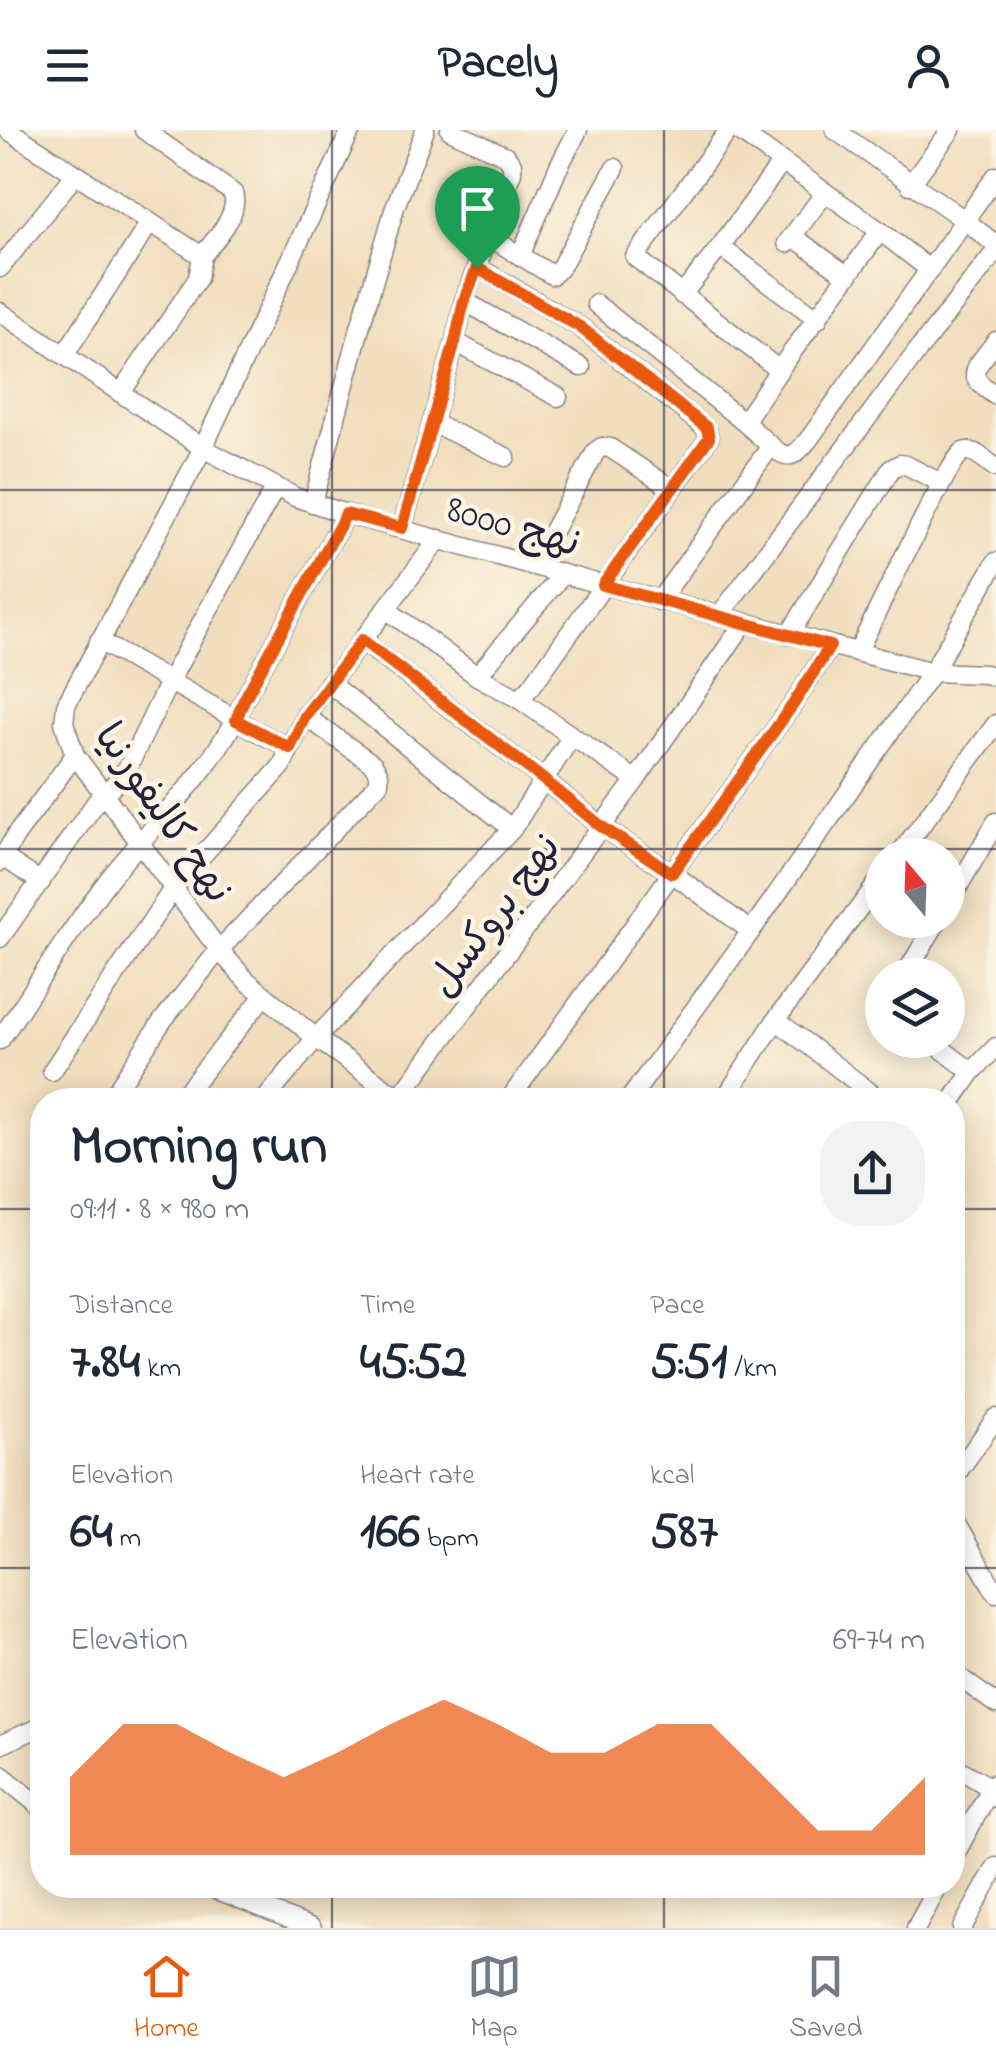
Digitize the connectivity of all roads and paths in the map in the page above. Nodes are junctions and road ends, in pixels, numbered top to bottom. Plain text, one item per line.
1 (144, 130) edge
2 (350, 130) edge
3 (425, 130) edge
4 (450, 130) edge
5 (578, 130) edge
6 (729, 130) edge
7 (737, 130) edge
8 (835, 130) edge
9 (950, 130) edge
10 (4, 132) edge
11 (860, 137) edge
12 (782, 162) junction
13 (615, 168) dead end
14 (75, 174) junction
15 (996, 176) edge
16 (910, 184) junction
17 (824, 193) junction
18 (966, 221) junction
19 (149, 224) junction
20 (880, 231) junction
21 (488, 236) junction
22 (720, 246) junction
23 (996, 248) edge
24 (202, 256) junction
25 (520, 256) junction
26 (0, 268) edge
27 (477, 268) junction
28 (930, 270) junction
29 (848, 276) junction
30 (682, 295) junction
31 (464, 301) junction
32 (596, 304) dead end
33 (0, 312) edge
34 (818, 319) junction
35 (996, 341) edge
36 (455, 342) junction
37 (65, 354) junction
38 (581, 367) dead end
39 (779, 370) junction
40 (121, 393) junction
41 (996, 396) edge
42 (558, 397) dead end
43 (744, 422) junction
44 (432, 423) junction
45 (771, 446) junction
46 (203, 448) junction
47 (506, 456) dead end
48 (996, 468) edge
49 (941, 484) junction
50 (275, 488) junction
51 (672, 489) junction
52 (313, 504) junction
53 (346, 514) junction
54 (402, 528) junction
55 (439, 539) junction
56 (996, 562) edge
57 (534, 566) junction
58 (563, 574) junction
59 (603, 585) junction
60 (659, 600) junction
61 (386, 609) junction
62 (720, 615) junction
63 (744, 624) junction
64 (789, 635) junction
65 (362, 640) junction
66 (99, 641) junction
67 (830, 646) junction
68 (858, 651) junction
69 (992, 670) edge
70 (932, 672) junction
71 (477, 676) junction
72 (169, 682) junction
73 (329, 683) junction
74 (519, 698) junction
75 (305, 716) junction
76 (236, 720) junction
77 (996, 724) edge
78 (572, 736) junction
79 (290, 748) junction
80 (75, 755) junction
81 (544, 780) junction
82 (636, 780) junction
83 (104, 790) junction
84 (996, 822) edge
85 (602, 827) junction
86 (512, 829) junction
87 (912, 838) edge
88 (139, 842) junction
89 (2, 859) edge
90 (672, 873) junction
91 (965, 875) edge
92 (41, 882) junction
93 (174, 886) junction
94 (865, 900) edge
95 (751, 931) junction
96 (0, 938) edge
97 (218, 950) junction
98 (264, 996) junction
99 (776, 1020) junction
100 (316, 1038) junction
101 (0, 1040) edge
102 (987, 1062) edge
103 (52, 1071) dead end
104 (117, 1088) edge
105 (190, 1088) edge
106 (275, 1088) edge
107 (385, 1088) edge
108 (408, 1088) edge
109 (518, 1088) edge
110 (639, 1088) edge
111 (732, 1088) edge
112 (864, 1088) edge
113 (964, 1088) edge
114 (996, 1418) edge
115 (965, 1462) edge
116 (965, 1539) edge
117 (996, 1593) edge
118 (965, 1681) edge
119 (996, 1704) edge
120 (30, 1731) edge
121 (0, 1745) edge
122 (965, 1773) edge
123 (0, 1774) edge
124 (994, 1790) edge
125 (30, 1798) edge
126 (965, 1838) edge
127 (996, 1867) edge
128 (237, 1898) edge
129 (255, 1898) edge
130 (932, 1898) edge
131 (252, 1904) junction
132 (312, 1928) edge
133 (916, 1928) edge
134 (962, 1928) edge

1 - 24 street
2 - 46 street, نهح كاليفورنيا
3 - 52 street
4 - 21 street
5 - 25 street
6 - 30 street
7 - 12 street
8 - 11 street
9 - 16 street
10 - 14 street
11 - 16 street
12 - 17 street
12 - 22 street
13 - 25 street
14 - 19 street
14 - 26 street
15 - 18 street
16 - 18 street
17 - 20 street
17 - 29 street
18 - 23 street
18 - 28 street
19 - 24 street
19 - 37 street
20 - 28 street
20 - 29 street
21 - 25 street
21 - 27 street
22 - 30 street
22 - 34 street
23 - 62 street
24 - 40 street
27 - 31 street
27 - 51 street
28 - 45 street
29 - 34 street
30 - 39 street
31 - 36 street
31 - 38 street
32 - 43 street
33 - 37 street, نهج 8000
34 - 39 street
35 - 41 street
36 - 42 street
36 - 44 street
37 - 40 street, نهج 8000
39 - 43 street
40 - 46 street, نهج 8000
43 - 45 street
44 - 47 street
44 - 54 street
45 - 60 street
46 - 50 street, نهج 8000
46 - 66 street, نهح كاليفورنيا
48 - 49 street
49 - 64 street
49 - 68 street
50 - 52 street, نهج 8000
50 - 72 street
51 - 57 street
51 - 59 street
52 - 53 street, نهج 8000
53 - 54 street, نهج 8000
53 - 76 street
54 - 55 street, نهج 8000
55 - 57 street, نهج 8000
55 - 61 street
56 - 70 street
57 - 58 street, نهج 8000
58 - 59 street, نهج 8000
58 - 71 street
59 - 60 street, نهج 8000
59 - 74 street
60 - 62 street, نهج 8000
61 - 65 street
61 - 71 street
62 - 63 street, نهج 8000
63 - 64 street, نهج 8000
63 - 82 street, نهج بروكسل
64 - 67 street, نهج 8000
65 - 73 street
65 - 81 street
66 - 72 street
66 - 80 street, نهح كاليفورنيا
67 - 68 street, نهج 8000
67 - 90 street
68 - 70 street, نهج 8000
69 - 70 street, نهج 8000
70 - 95 street
71 - 74 street
72 - 76 street
72 - 83 street
73 - 75 street
73 - 86 street
74 - 78 street
75 - 79 street
75 - 97 street
76 - 79 street
76 - 88 street
77 - 87 street
78 - 81 street
78 - 82 street
79 - 93 street
80 - 83 street, نهح كاليفورنيا
80 - 89 street
81 - 85 street
81 - 86 street
82 - 85 street, نهج بروكسل
83 - 88 street, نهح كاليفورنيا
83 - 92 street
84 - 91 street
85 - 90 street
85 - 108 street, نهج بروكسل
86 - 100 street
88 - 93 street, نهح كاليفورنيا
88 - 101 street
89 - 92 street
90 - 95 street
90 - 109 street
92 - 96 street
93 - 97 street, نهح كاليفورنيا
93 - 103 street
94 - 99 street
95 - 110 street
97 - 98 street, نهح كاليفورنيا
97 - 104 street
98 - 100 street, نهح كاليفورنيا
98 - 105 street
99 - 111 street
99 - 112 street
100 - 106 street
100 - 107 street, نهح كاليفورنيا
102 - 113 street
114 - 115 street
116 - 117 street
118 - 119 street
120 - 121 street
122 - 124 street
123 - 125 street
124 - 126 street
127 - 134 street
128 - 131 street
129 - 131 street
130 - 133 street
131 - 132 street

